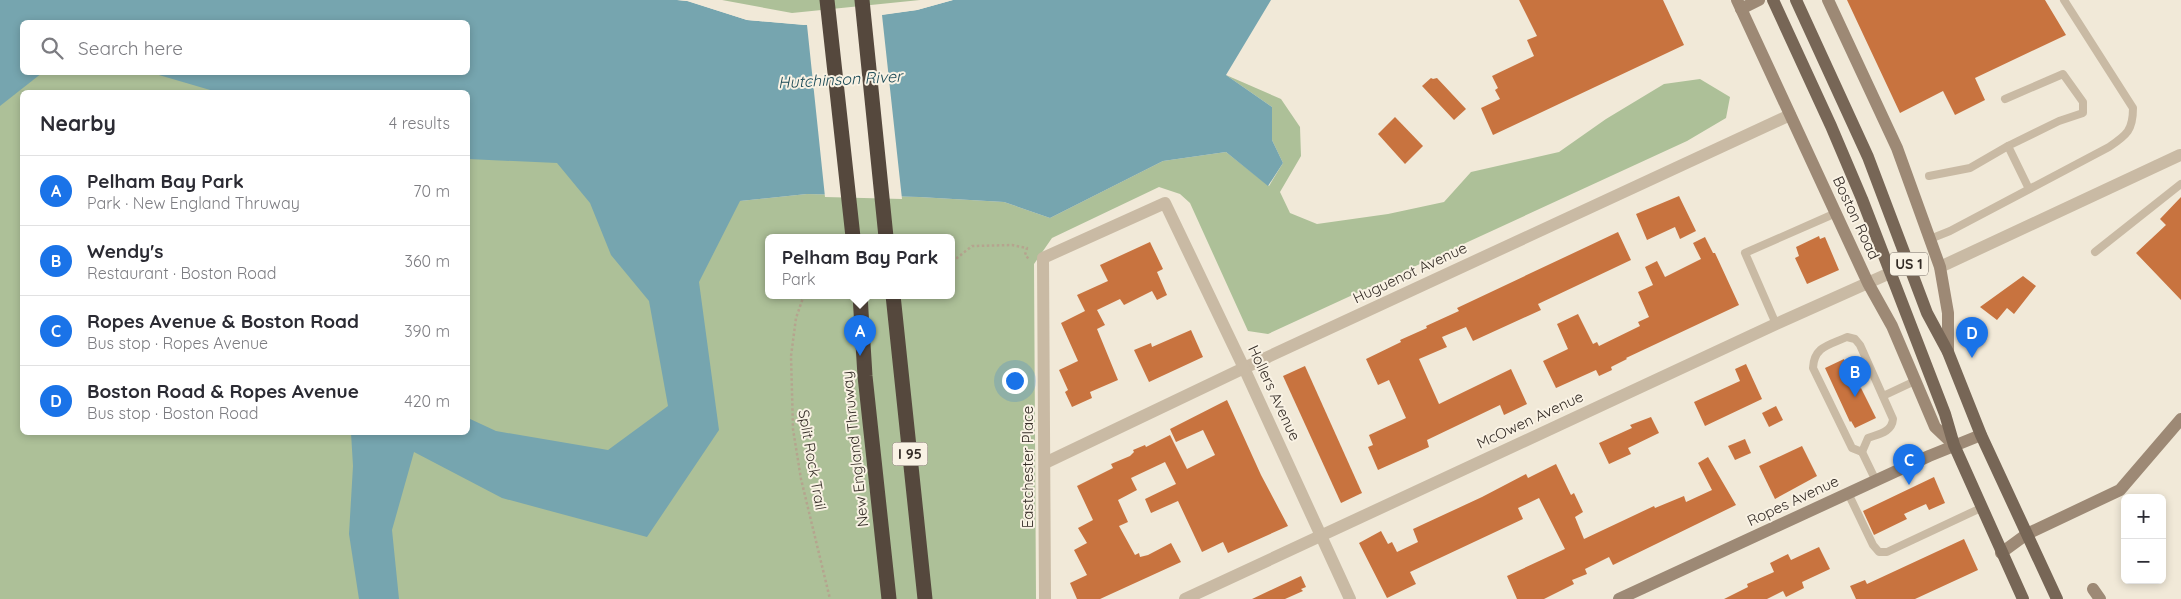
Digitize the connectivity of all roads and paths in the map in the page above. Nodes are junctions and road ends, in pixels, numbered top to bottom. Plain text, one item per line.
1 (827, 0) edge
2 (862, 0) edge
3 (1759, 0) edge
4 (1773, 0) edge
5 (1796, 0) edge
6 (1828, 0) edge
7 (2064, 0) edge
8 (1739, 4) edge
9 (2005, 99) dead end
10 (1790, 115) junction
11 (2008, 146) junction
12 (2180, 155) edge
13 (1929, 176) dead end
14 (2181, 184) edge
15 (2029, 189) junction
16 (1836, 213) junction
17 (853, 234) edge
18 (886, 234) edge
19 (1930, 239) junction
20 (2095, 252) dead end
21 (955, 258) edge
22 (1043, 258) junction
23 (1940, 267) junction
24 (1890, 273) junction
25 (1868, 283) junction
26 (803, 299) edge
27 (860, 299) edge
28 (893, 302) edge
29 (1776, 324) junction
30 (1948, 352) junction
31 (1244, 368) junction
32 (1915, 381) junction
33 (1883, 396) junction
34 (2181, 419) edge
35 (1981, 434) junction
36 (1954, 445) junction
37 (1862, 452) junction
38 (1045, 463) junction
39 (1876, 480) junction
40 (1848, 493) junction
41 (1981, 508) junction
42 (2027, 534) junction
43 (1321, 535) junction
44 (2002, 553) junction
45 (830, 599) edge
46 (889, 599) edge
47 (925, 599) edge
48 (1045, 599) edge
49 (1185, 599) edge
50 (1350, 599) edge
51 (1619, 599) edge
52 (2023, 599) edge
53 (2057, 599) edge

1 - 17 highway
2 - 18 highway
3 - 8 street
4 - 24 main road, Boston Road / US 1
5 - 30 main road, Boston Road / US 1
6 - 19 street, Boston Road
7 - 15 lane
8 - 10 street, Boston Road
9 - 11 lane
10 - 16 street, Boston Road
10 - 31 street, Huguenot Avenue
11 - 13 lane
11 - 15 lane
12 - 23 street
14 - 20 lane
15 - 19 lane
16 - 25 street, Boston Road
16 - 29 lane
19 - 23 street, Boston Road
21 - 22 path
22 - 31 street, Hollers Avenue
22 - 38 street, Eastchester Place
23 - 30 street, Boston Road
24 - 25 street, McOwen Avenue
24 - 36 main road, Boston Road / US 1
25 - 29 street, McOwen Avenue
25 - 32 street, Boston Road
26 - 45 path, Split Rock Trail
27 - 46 highway, New England Thruway / I 95
28 - 47 highway, I 95
29 - 43 street, McOwen Avenue
30 - 35 main road, Boston Road / US 1
31 - 38 street, Huguenot Avenue
31 - 43 street, Hollers Avenue
32 - 33 lane
32 - 36 street, Boston Road
33 - 37 lane
33 - 37 lane
34 - 42 street
35 - 36 street, Ropes Avenue
35 - 42 main road, Boston Road / US 1
36 - 39 street, Ropes Avenue
36 - 41 main road, Boston Road / US 1
37 - 39 lane
38 - 48 street, Eastchester Place
39 - 40 street, Ropes Avenue
40 - 41 lane
40 - 51 street, Ropes Avenue
41 - 44 main road, US 1
42 - 44 street
42 - 53 main road, US 1
43 - 49 street, McOwen Avenue
43 - 50 street, Hollers Avenue
44 - 52 main road, US 1

